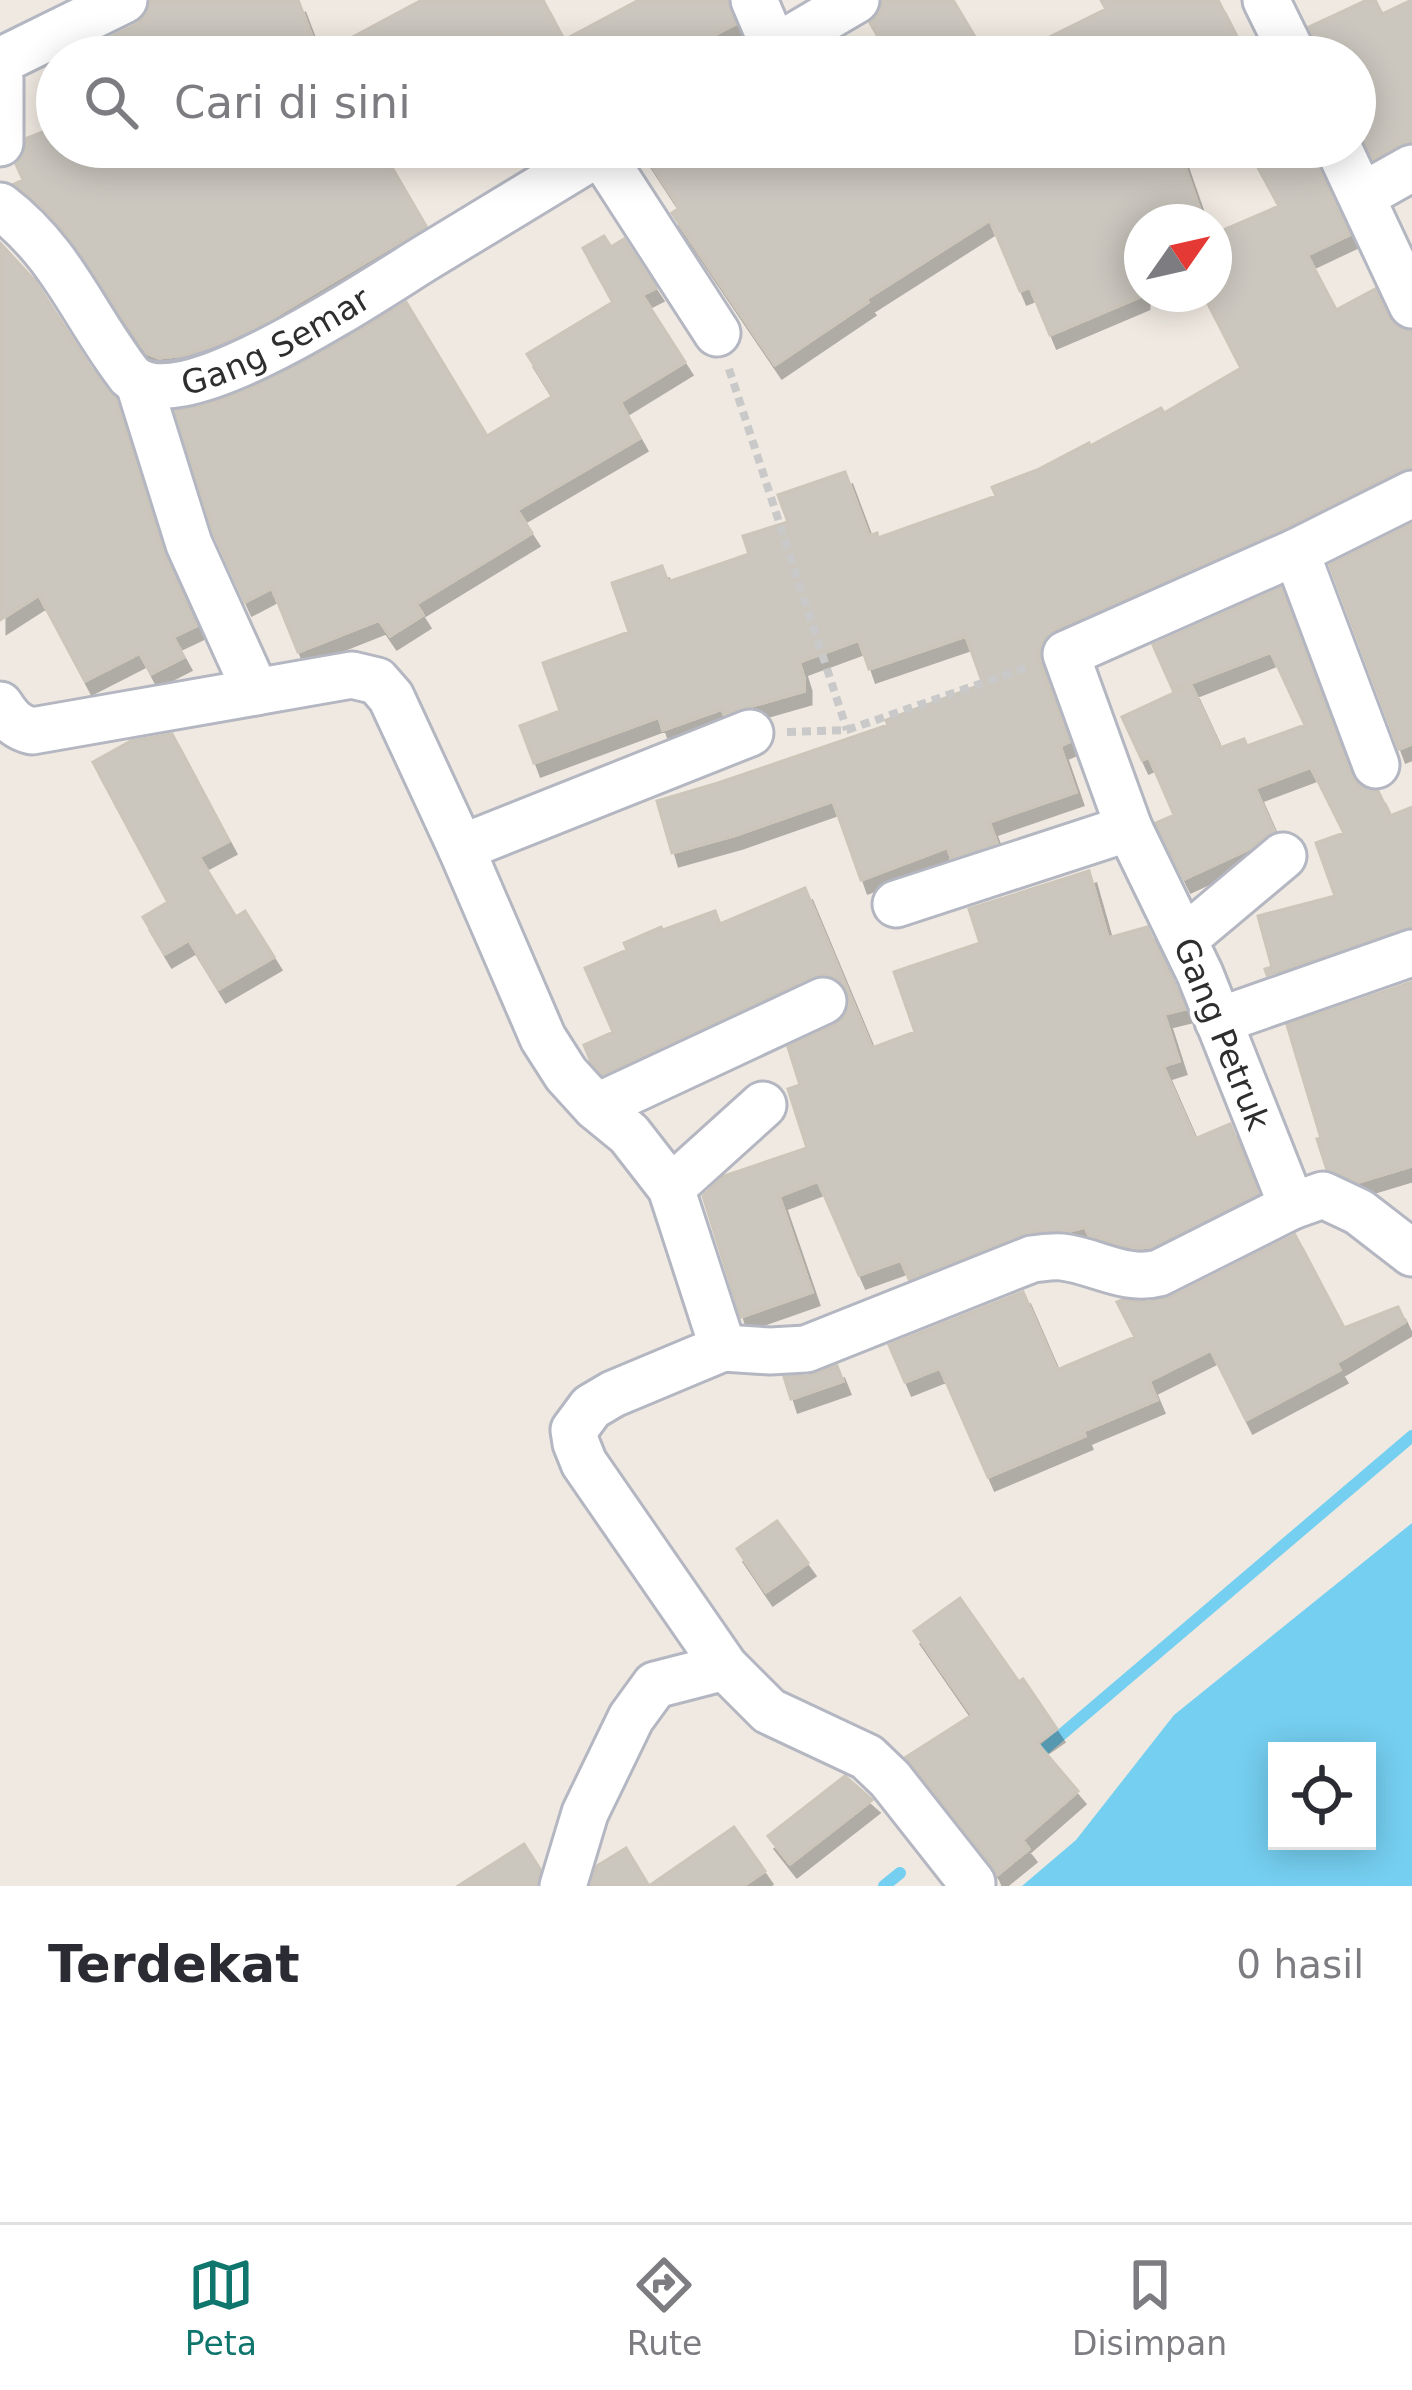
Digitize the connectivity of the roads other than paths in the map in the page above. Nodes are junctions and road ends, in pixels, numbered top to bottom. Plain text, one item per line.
1 (124, 0) edge
2 (754, 0) edge
3 (856, 0) edge
4 (1266, 0) edge
5 (51, 36) edge
6 (763, 36) edge
7 (794, 36) edge
8 (1284, 36) edge
9 (36, 43) edge
10 (0, 61) edge
11 (0, 80) edge
12 (0, 142) edge
13 (575, 168) edge
14 (615, 168) edge
15 (1348, 168) edge
16 (1412, 168) edge
17 (1362, 196) junction
18 (0, 206) edge
19 (1412, 305) edge
20 (717, 333) road end
21 (139, 384) junction
22 (1412, 494) edge
23 (1296, 552) junction
24 (256, 692) junction
25 (0, 705) edge
26 (750, 733) road end
27 (1376, 765) dead end
28 (1130, 828) junction
29 (461, 848) junction
30 (1283, 856) dead end
31 (896, 904) dead end
32 (1184, 939) junction
33 (1412, 953) edge
34 (823, 1000) dead end
35 (1218, 1021) junction
36 (763, 1105) dead end
37 (596, 1107) junction
38 (671, 1188) junction
39 (1292, 1206) junction
40 (1412, 1252) edge
41 (723, 1348) junction
42 (725, 1667) junction
43 (972, 1883) edge
44 (563, 1886) edge

1 - 5 street
2 - 6 street
3 - 7 street
4 - 8 street
9 - 10 street
11 - 12 street
13 - 21 street, Gang Semar
14 - 20 street
15 - 17 street
16 - 17 street
17 - 19 street
18 - 21 street, Gang Semar
21 - 24 street
22 - 23 street
23 - 27 street
23 - 28 street, Gang Petruk
24 - 25 street
24 - 29 street
26 - 29 street
28 - 31 street
28 - 32 street, Gang Petruk
29 - 37 street
30 - 32 street
32 - 35 street, Gang Petruk
33 - 35 street
34 - 37 street
35 - 39 street, Gang Petruk
36 - 38 street
37 - 38 street
38 - 41 street
39 - 40 street
39 - 41 street
41 - 42 street
42 - 43 street
42 - 44 street

